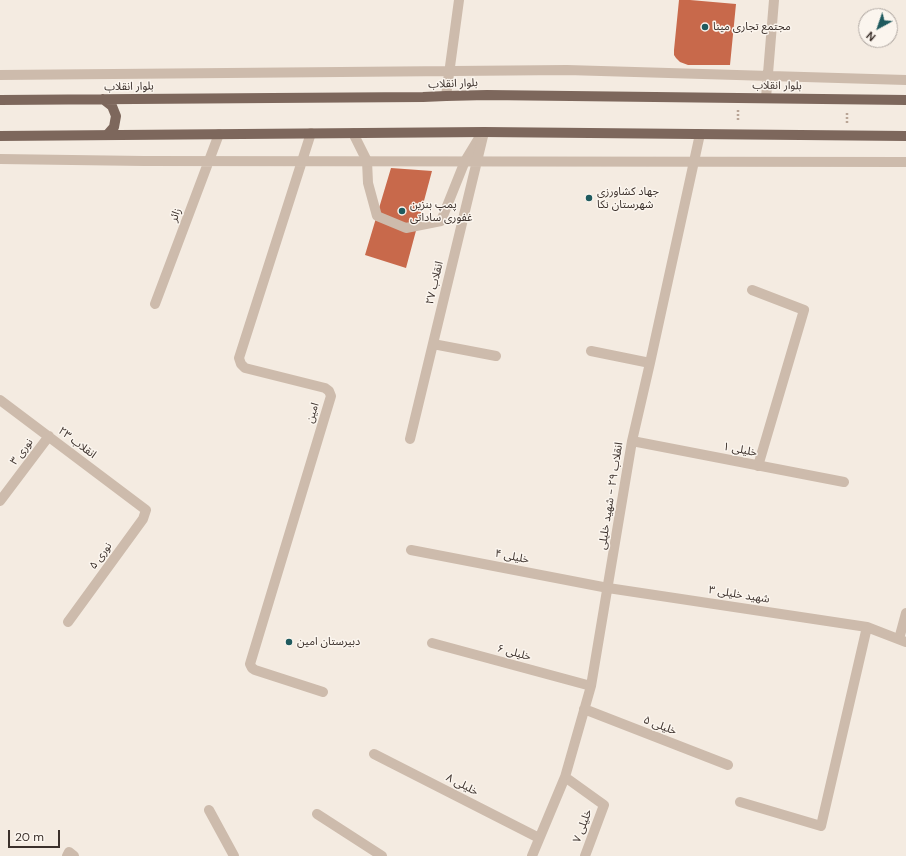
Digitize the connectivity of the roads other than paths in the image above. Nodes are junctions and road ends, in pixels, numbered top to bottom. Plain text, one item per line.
1 (459, 0) edge
2 (774, 0) edge
3 (450, 71) junction
4 (0, 75) edge
5 (768, 76) junction
6 (906, 80) edge
7 (446, 96) junction
8 (766, 98) junction
9 (0, 100) edge
10 (103, 100) junction
11 (906, 100) edge
12 (484, 132) junction
13 (311, 133) junction
14 (353, 133) junction
15 (219, 134) junction
16 (700, 134) junction
17 (107, 135) junction
18 (0, 136) edge
19 (906, 136) edge
20 (0, 159) edge
21 (209, 161) junction
22 (302, 161) junction
23 (368, 161) junction
24 (465, 161) junction
25 (476, 161) junction
26 (693, 162) junction
27 (906, 162) edge
28 (752, 290) dead end
29 (155, 304) dead end
30 (433, 344) junction
31 (591, 351) dead end
32 (496, 356) dead end
33 (650, 363) junction
34 (0, 400) edge
35 (49, 436) junction
36 (410, 439) dead end
37 (632, 441) junction
38 (758, 466) junction
39 (844, 482) dead end
40 (0, 501) edge
41 (138, 505) joint
42 (411, 550) dead end
43 (608, 588) junction
44 (906, 613) edge
45 (68, 622) dead end
46 (867, 626) junction
47 (902, 640) edge
48 (432, 643) dead end
49 (591, 686) junction
50 (323, 692) dead end
51 (584, 710) junction
52 (374, 754) dead end
53 (728, 765) dead end
54 (565, 777) junction
55 (740, 802) dead end
56 (209, 810) dead end
57 (317, 814) dead end
58 (539, 838) junction
59 (67, 856) edge
60 (74, 856) edge
61 (234, 856) edge
62 (382, 856) edge
63 (532, 856) edge
64 (585, 856) edge

1 - 3 street
2 - 5 street
3 - 4 street
3 - 5 street
3 - 7 street
5 - 6 street
5 - 8 street
7 - 8 main road, بلوار انقلاب
7 - 10 main road, بلوار انقلاب
8 - 11 main road, بلوار انقلاب
9 - 10 main road, بلوار انقلاب
10 - 17 main road
12 - 14 main road
12 - 16 main road
12 - 24 street
12 - 25 street, انقلاب ۲۷
13 - 14 main road
13 - 15 main road
13 - 22 street, امین
14 - 23 street
15 - 17 main road
15 - 21 street, زائر
16 - 19 main road
16 - 26 street, انقلاب ۲۹ - شهید خلیلی
17 - 18 main road
20 - 21 street
21 - 22 street
21 - 29 street, زائر
22 - 23 street
22 - 50 street, امین
23 - 24 street
23 - 24 street
24 - 25 street
25 - 26 street
25 - 30 street, انقلاب ۲۷
26 - 27 street
26 - 33 street, انقلاب ۲۹ - شهید خلیلی
28 - 38 street
30 - 32 street
30 - 36 street, انقلاب ۲۷
31 - 33 street
33 - 37 street, انقلاب ۲۹ - شهید خلیلی
34 - 35 street, انقلاب ۲۳
35 - 40 street, نوری ۳
35 - 41 street, انقلاب ۲۳
37 - 38 street, خلیلی ۱
37 - 43 street, انقلاب ۲۹ - شهید خلیلی
38 - 39 street, خلیلی ۱
41 - 45 street, نوری ۵
42 - 43 street, خلیلی ۴
43 - 46 street, شهید خلیلی ۳
43 - 49 street, انقلاب ۲۹ - شهید خلیلی
44 - 47 street
46 - 47 street, شهید خلیلی ۳
46 - 55 street
48 - 49 street, خلیلی ۶
49 - 51 street, انقلاب ۲۹ - شهید خلیلی
51 - 53 street, خلیلی ۵
51 - 54 street, انقلاب ۲۹ - شهید خلیلی
52 - 58 street, خلیلی ۸
54 - 58 street, انقلاب ۲۹ - شهید خلیلی
54 - 64 street, خلیلی ۷
56 - 61 street
57 - 62 street
58 - 63 street, انقلاب ۲۹ - شهید خلیلی
59 - 60 street

